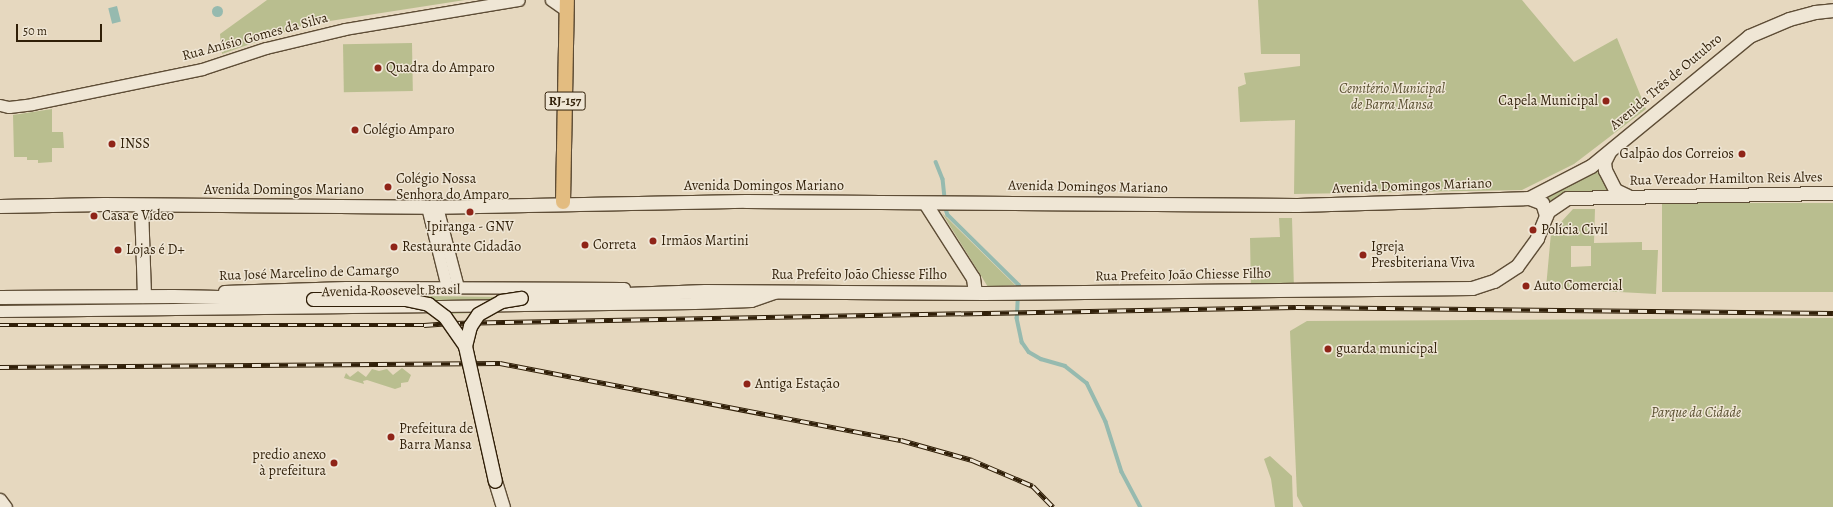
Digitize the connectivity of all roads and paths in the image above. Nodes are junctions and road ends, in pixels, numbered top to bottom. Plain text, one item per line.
1 (519, 0) edge
2 (551, 0) edge
3 (567, 5) edge
4 (1833, 10) edge
5 (0, 105) edge
6 (1613, 147) junction
7 (1833, 193) edge
8 (1624, 196) junction
9 (1529, 198) junction
10 (563, 202) junction
11 (930, 203) junction
12 (146, 205) junction
13 (0, 206) edge
14 (432, 207) junction
15 (1546, 216) junction
16 (452, 287) junction
17 (780, 290) junction
18 (705, 291) junction
19 (975, 292) junction
20 (149, 296) junction
21 (173, 296) junction
22 (0, 297) edge
23 (0, 311) edge
24 (465, 346) junction
25 (0, 499) edge
26 (6, 507) edge
27 (503, 507) edge

1 - 5 street, Rua Anísio Gomes da Silva
2 - 3 street
3 - 10 main road, RJ-157
4 - 6 main road, Avenida Três de Outubro
6 - 8 main road
6 - 9 main road, Avenida Três de Outubro
7 - 8 main road, Rua Vereador Hamilton Reis Alves
8 - 15 main road, Rua Prefeito João Chiesse Filho
9 - 11 main road, Avenida Domingos Mariano
9 - 15 main road
10 - 11 main road, Avenida Domingos Mariano
10 - 14 main road, Avenida Domingos Mariano
11 - 19 main road
12 - 13 main road, Avenida Domingos Mariano
12 - 14 main road, Avenida Domingos Mariano
12 - 20 main road
14 - 16 street
15 - 19 main road, Rua Prefeito João Chiesse Filho
16 - 18 street, Rua Prefeito João Chiesse Filho
16 - 21 street, Rua José Marcelino de Camargo
17 - 18 main road, Rua Prefeito João Chiesse Filho
17 - 19 main road, Rua Prefeito João Chiesse Filho
17 - 23 street, Avenida Roosevelt Brasil
18 - 24 main road, Rua Prefeito João Chiesse Filho, bridge
20 - 21 main road, Rua José Marcelino de Camargo
20 - 22 main road, Rua José Marcelino de Camargo
21 - 24 main road, Rua José Marcelino de Camargo, bridge
24 - 27 main road, bridge
25 - 26 street

